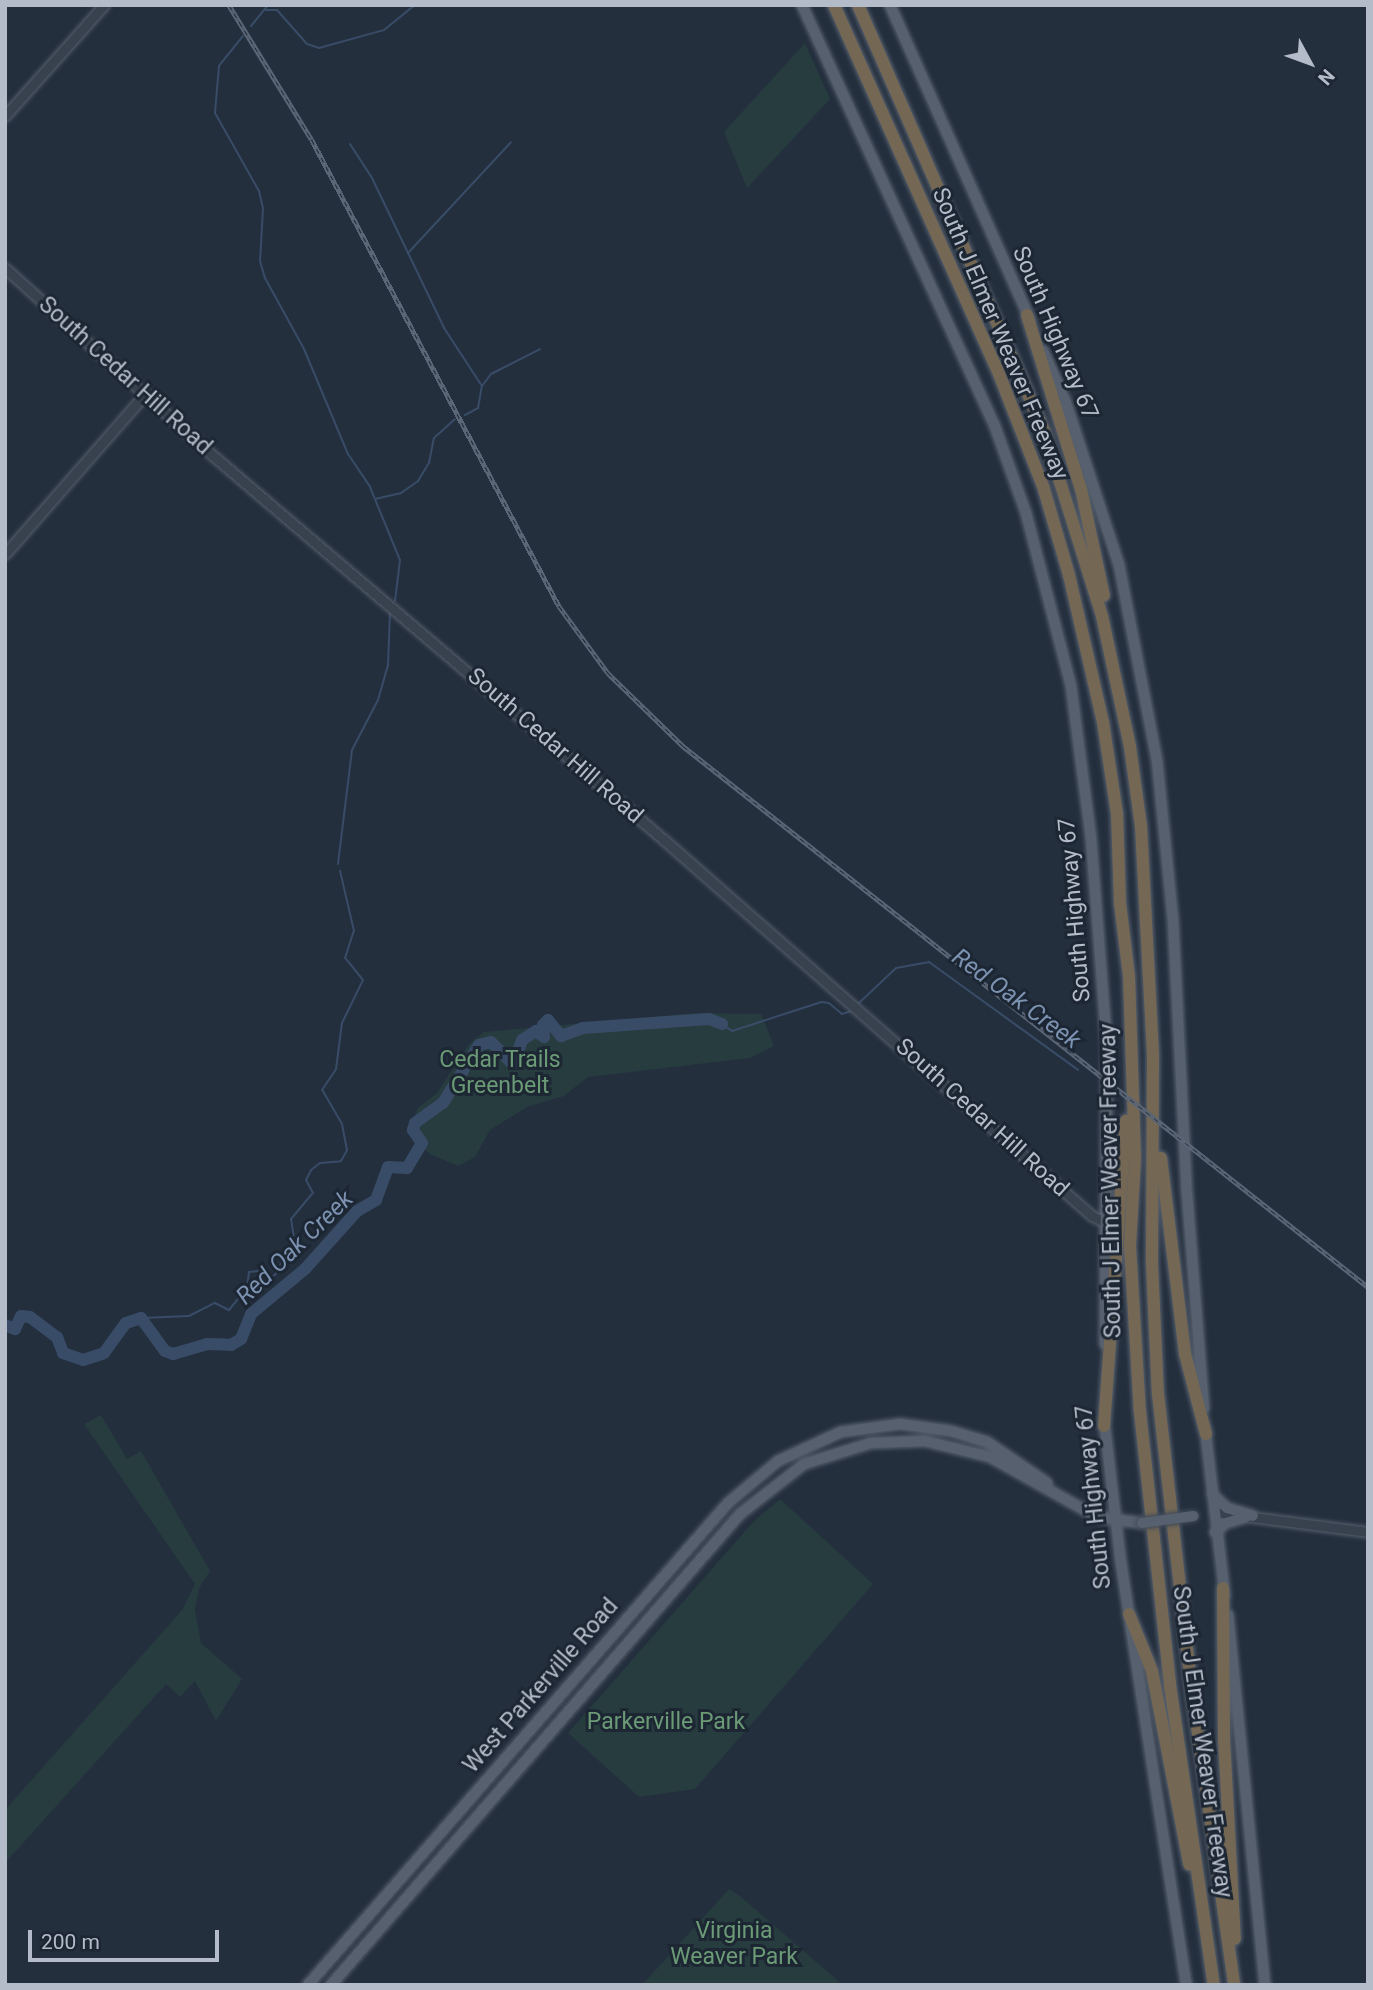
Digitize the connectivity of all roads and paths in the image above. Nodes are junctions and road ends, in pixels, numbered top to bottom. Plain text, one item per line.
1 (104, 5) edge
2 (803, 5) edge
3 (834, 5) edge
4 (858, 5) edge
5 (890, 5) edge
6 (5, 116) edge
7 (5, 268) edge
8 (1027, 315) junction
9 (144, 395) junction
10 (5, 554) edge
11 (1102, 616) junction
12 (1133, 1076) junction
13 (1155, 1137) junction
14 (1105, 1222) junction
15 (1104, 1426) junction
16 (1206, 1434) junction
17 (1212, 1494) junction
18 (1062, 1497) junction
19 (728, 1503) junction
20 (1214, 1512) junction
21 (740, 1514) junction
22 (1253, 1516) junction
23 (1115, 1522) junction
24 (1216, 1532) junction
25 (1368, 1532) edge
26 (1223, 1588) junction
27 (1129, 1614) junction
28 (565, 1690) junction
29 (542, 1743) junction
30 (474, 1794) junction
31 (447, 1852) junction
32 (1205, 1917) junction
33 (308, 1985) edge
34 (331, 1985) edge
35 (1186, 1985) edge
36 (1214, 1985) edge
37 (1235, 1985) edge
38 (1265, 1985) edge

1 - 6 street
2 - 14 main road, South Highway 67
3 - 12 highway, South J Elmer Weaver Freeway
4 - 11 highway, South J Elmer Weaver Freeway
5 - 8 main road, South Highway 67
7 - 9 street, South Cedar Hill Road
8 - 11 highway
8 - 16 main road, South Highway 67
9 - 10 street
9 - 14 street, South Cedar Hill Road
11 - 13 highway, South J Elmer Weaver Freeway
12 - 15 highway
12 - 32 highway, South J Elmer Weaver Freeway
13 - 16 highway
13 - 37 highway, South J Elmer Weaver Freeway
14 - 15 main road, South Highway 67
15 - 23 main road, South Highway 67
16 - 17 main road, South Highway 67
17 - 20 main road, South Highway 67
17 - 22 main road
18 - 19 main road, West Parkerville Road
18 - 21 main road, West Parkerville Road
18 - 23 main road
19 - 21 main road
19 - 28 main road, West Parkerville Road
20 - 22 street
20 - 23 main road, bridge
20 - 24 main road, South Highway 67
21 - 29 main road, West Parkerville Road
22 - 24 main road
22 - 25 street
23 - 27 main road, South Highway 67
24 - 26 main road, South Highway 67
26 - 37 highway
26 - 38 main road, South Highway 67
27 - 32 highway
27 - 35 main road, South Highway 67
28 - 29 main road
28 - 30 main road, West Parkerville Road
29 - 31 main road, West Parkerville Road
30 - 31 main road
30 - 33 main road, West Parkerville Road
31 - 34 main road, West Parkerville Road
32 - 36 highway, South J Elmer Weaver Freeway

